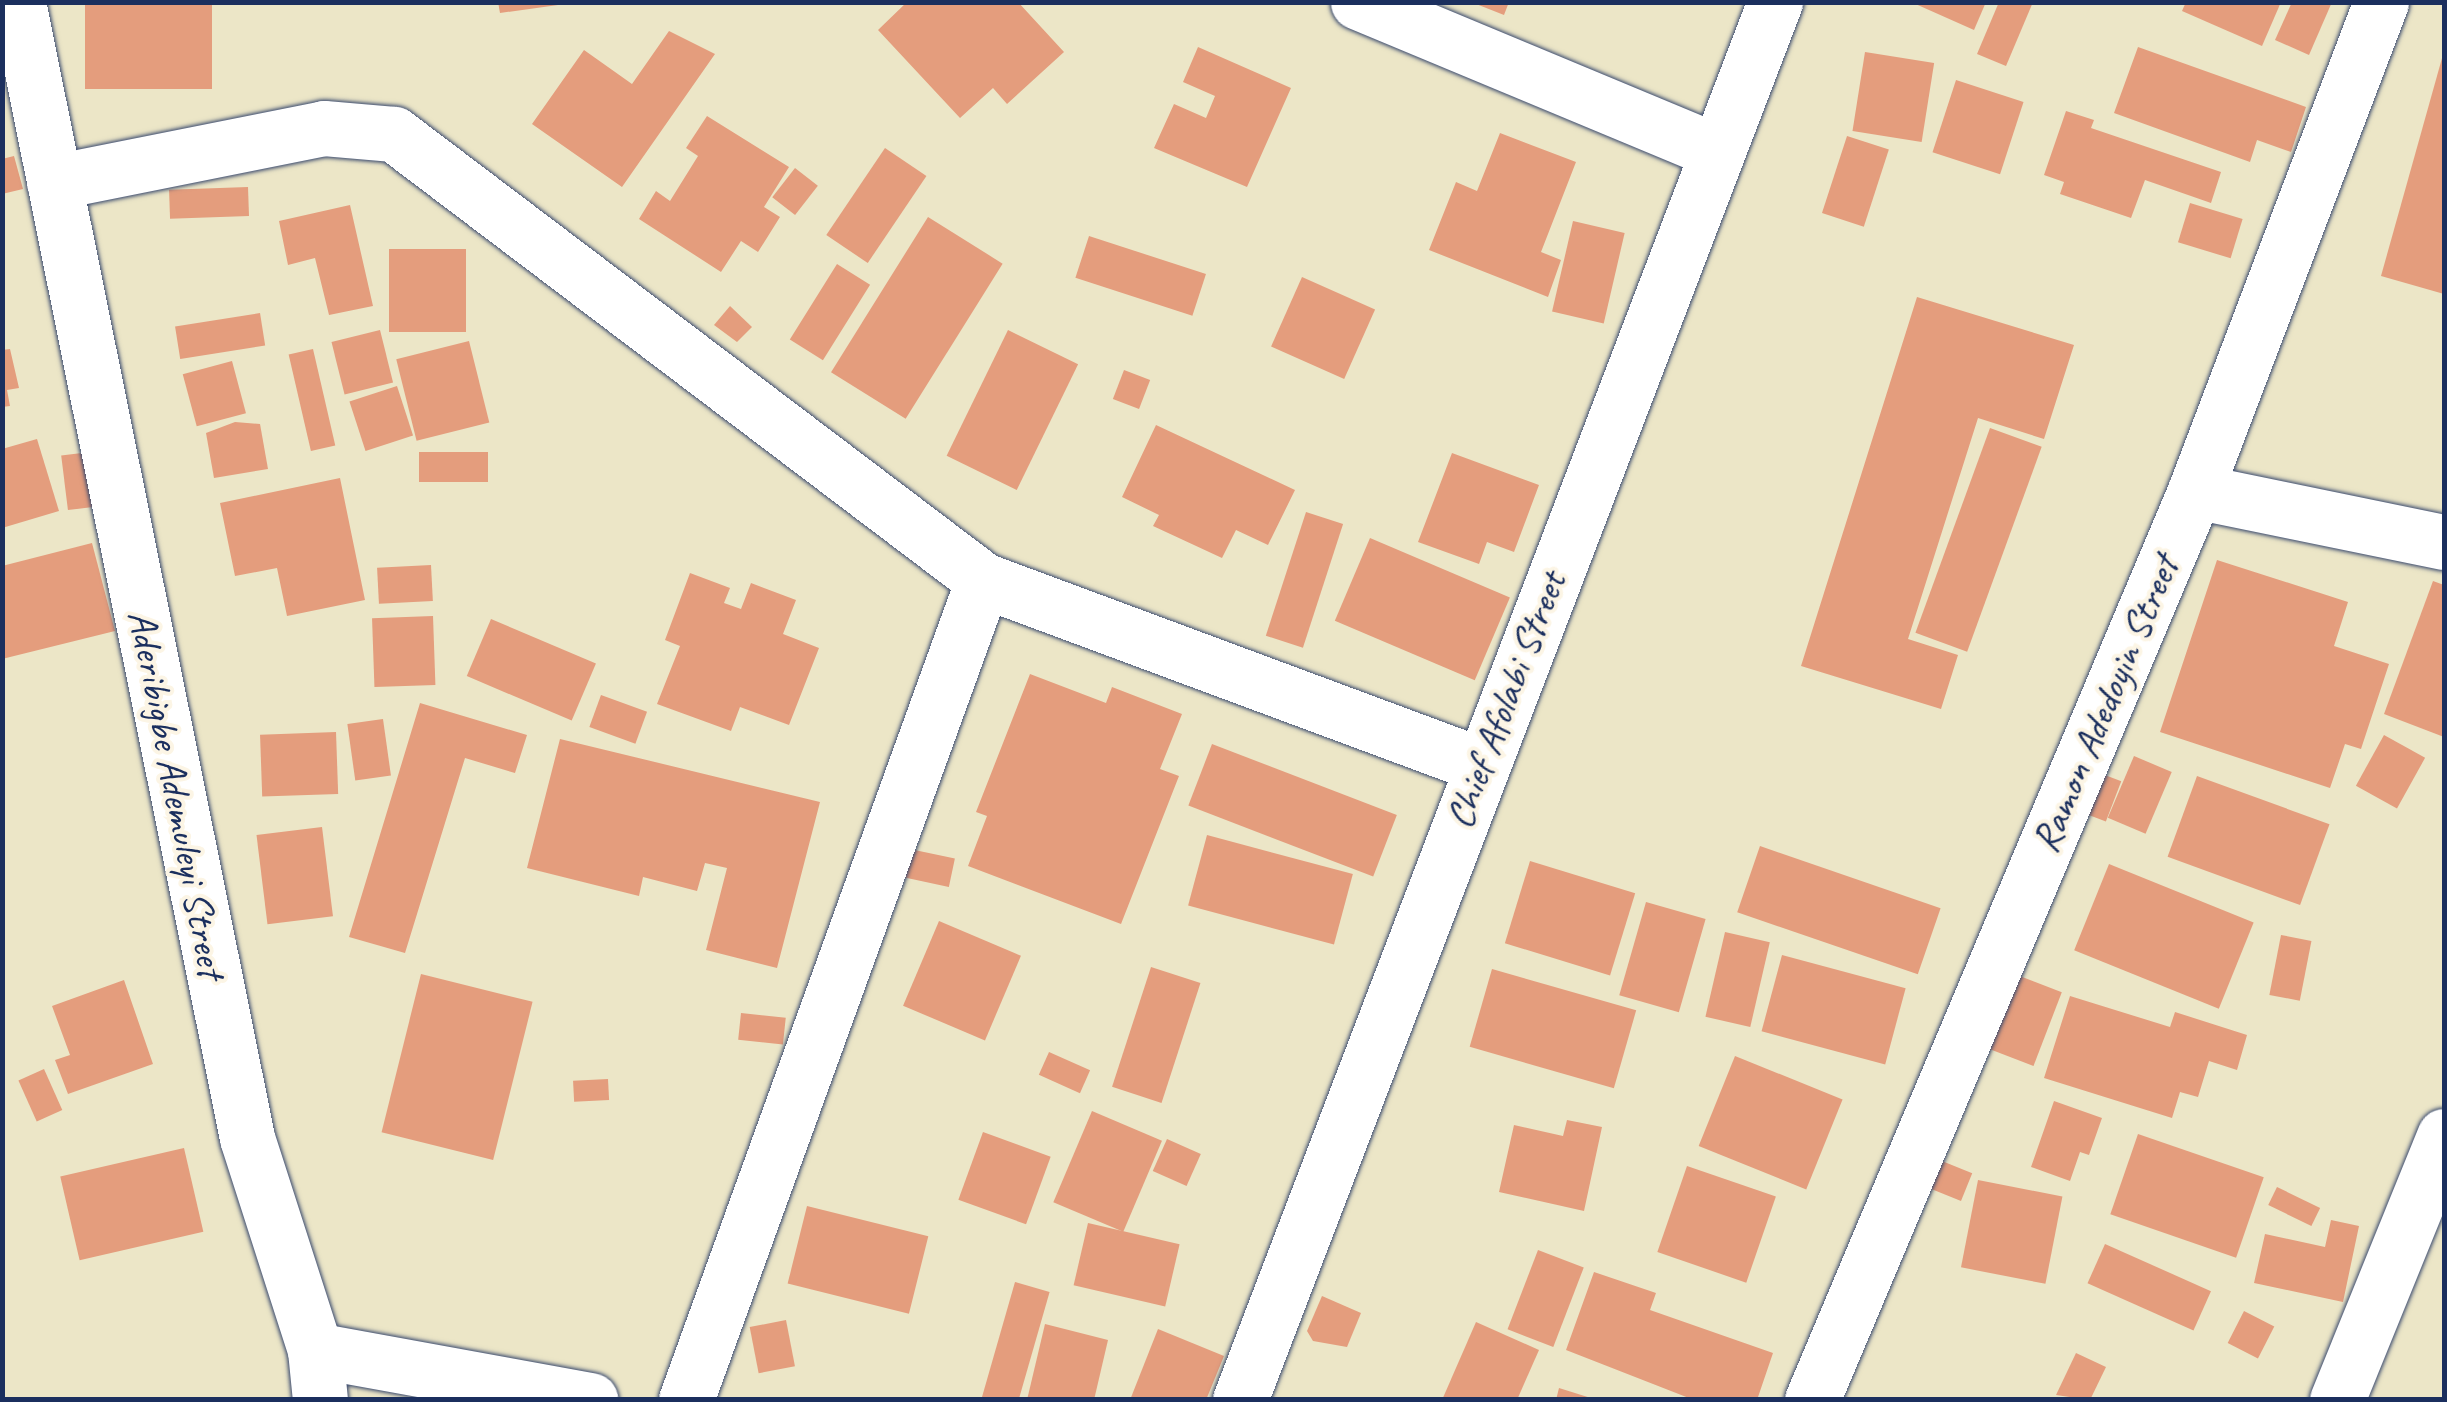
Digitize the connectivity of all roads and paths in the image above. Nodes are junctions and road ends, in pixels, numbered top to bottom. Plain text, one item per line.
1 (18, 2) edge
2 (1358, 2) edge
3 (1776, 2) edge
4 (2380, 2) edge
5 (1714, 150) junction
6 (54, 182) junction
7 (2194, 491) junction
8 (2444, 542) edge
9 (983, 580) junction
10 (1481, 764) junction
11 (2444, 1136) edge
12 (317, 1374) edge
13 (591, 1400) edge
14 (686, 1400) edge
15 (1240, 1400) edge
16 (1812, 1400) edge
17 (2338, 1400) edge

1 - 6 street, Aderibigbe Ademuleyi Street
2 - 5 street
3 - 5 street, Chief Afolabi Street
4 - 7 street, Ramon Adedoyin Street
5 - 10 street, Chief Afolabi Street
6 - 9 street
6 - 12 street, Aderibigbe Ademuleyi Street
7 - 8 street
7 - 16 street, Ramon Adedoyin Street
9 - 10 street
9 - 14 street
10 - 15 street, Chief Afolabi Street
11 - 17 street
12 - 13 street

